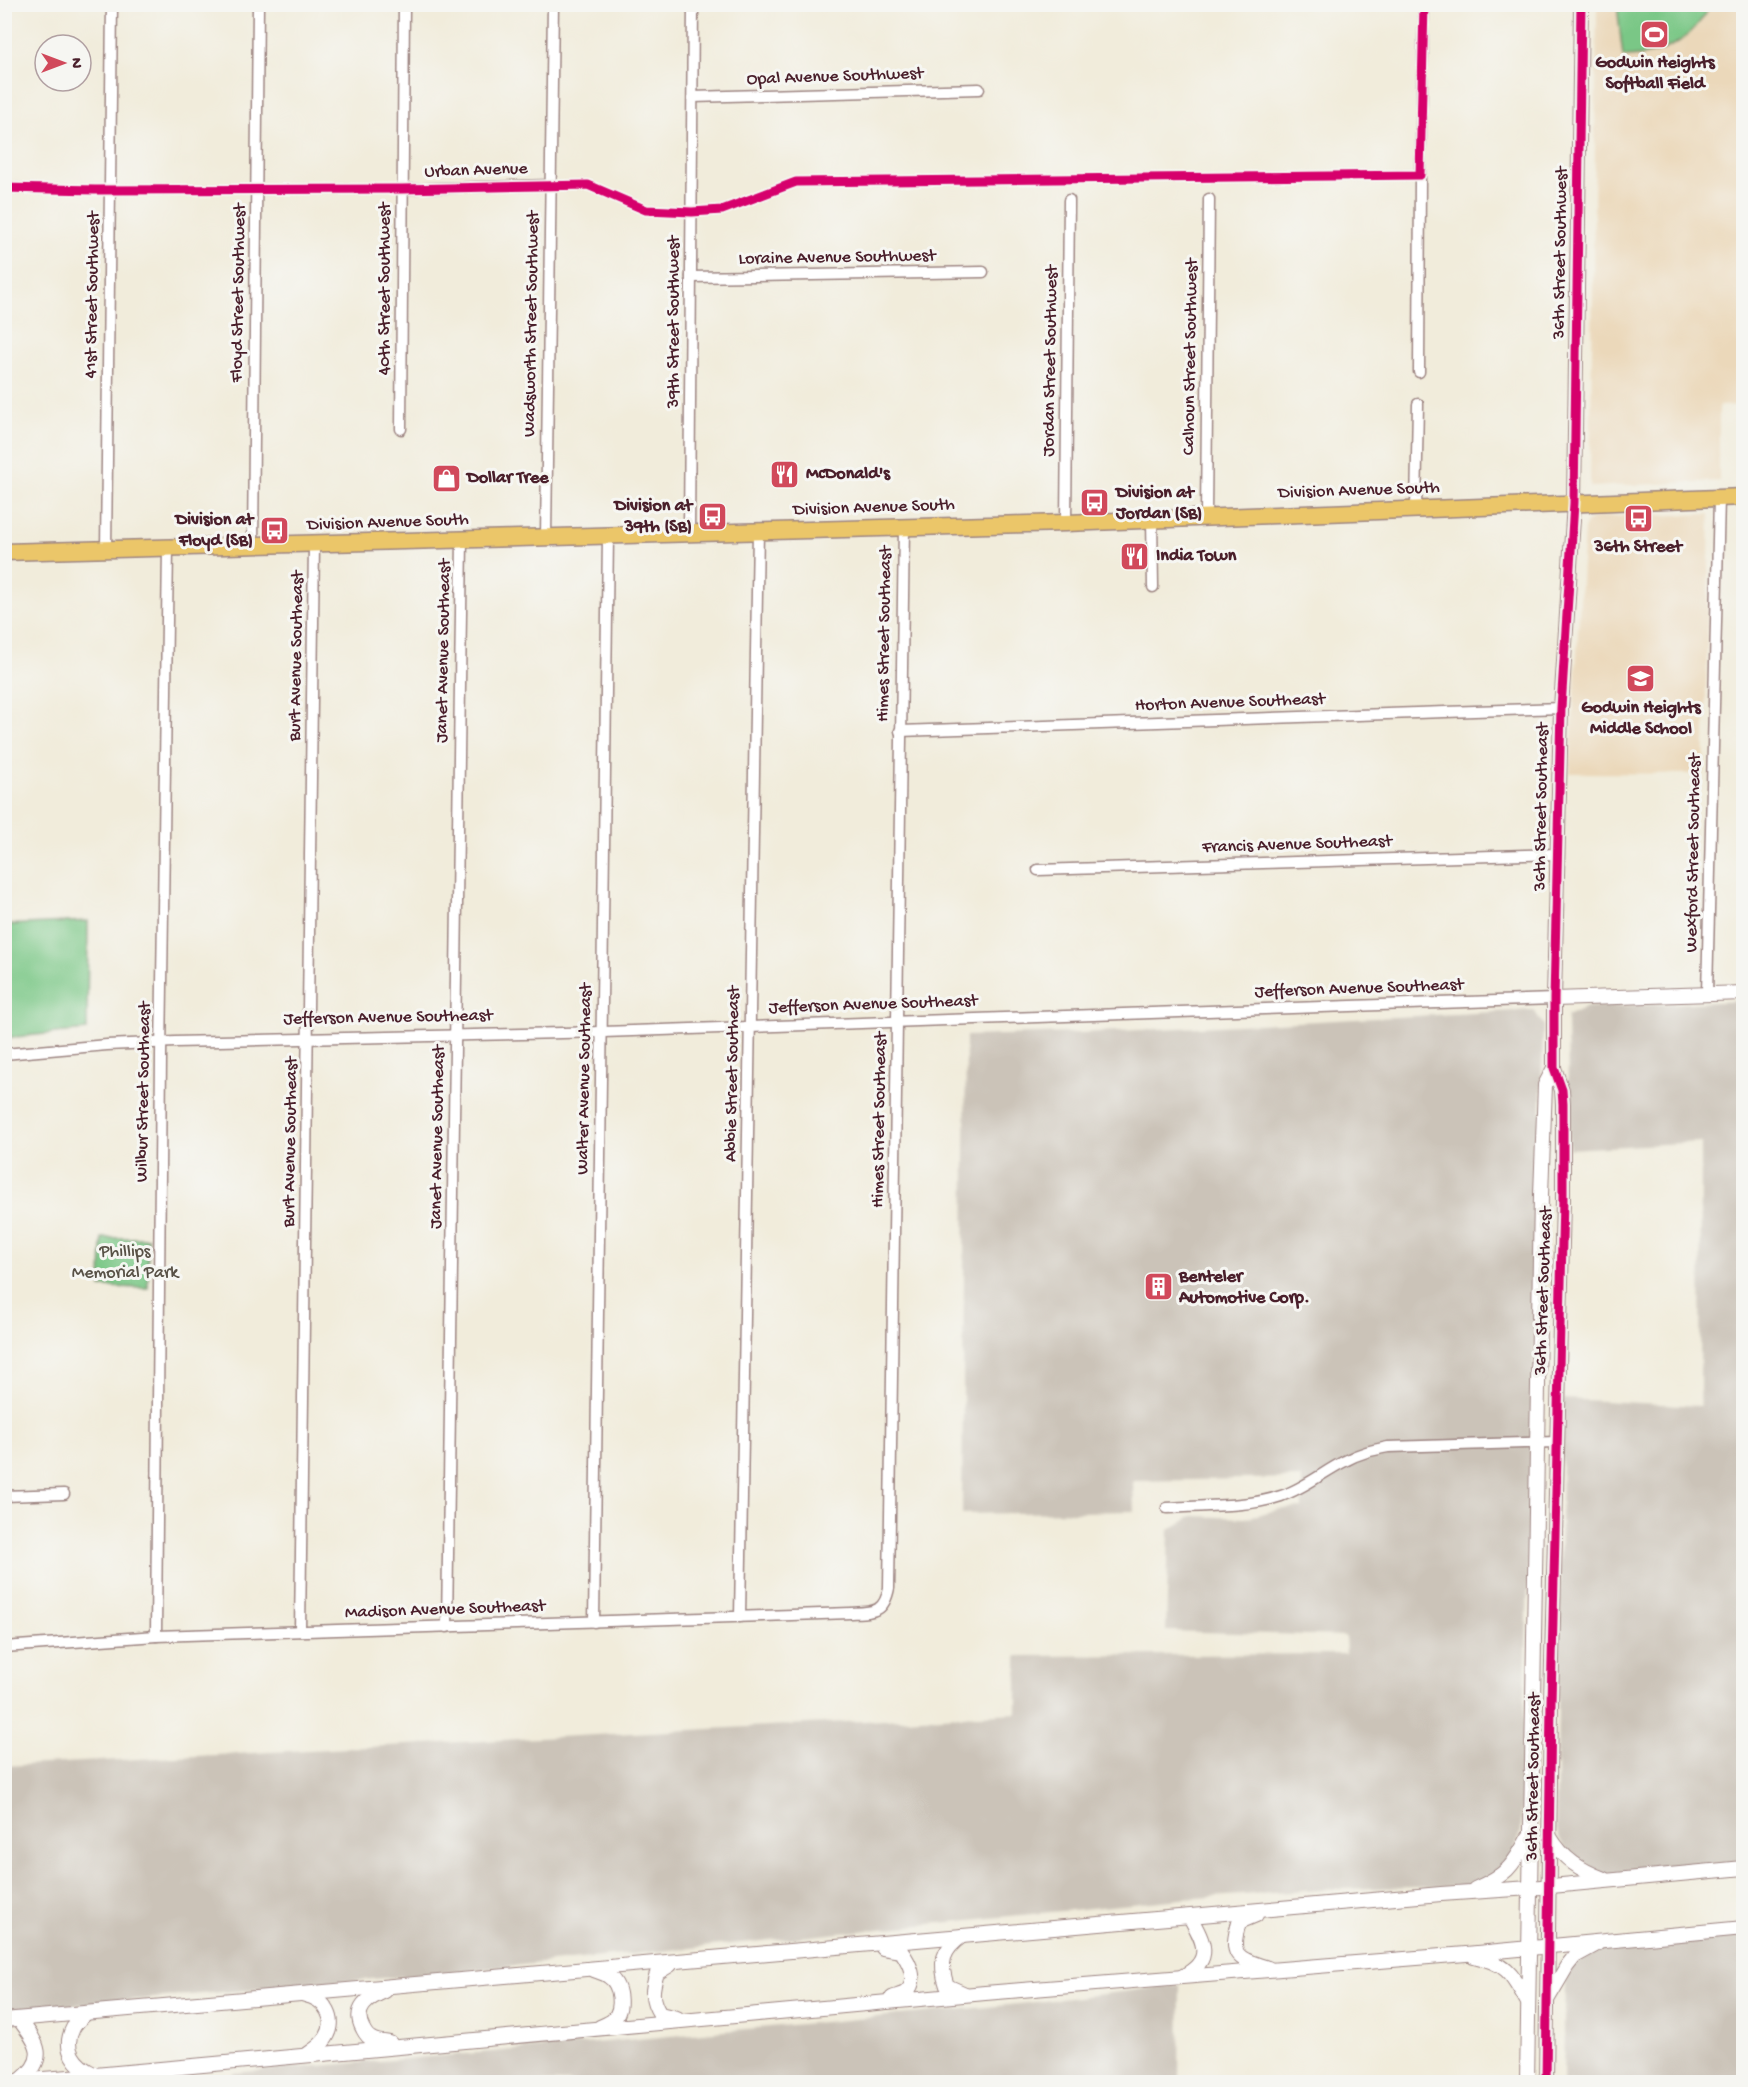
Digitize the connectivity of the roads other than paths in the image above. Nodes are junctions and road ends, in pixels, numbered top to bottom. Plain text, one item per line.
1 (112, 4) edge
2 (258, 4) edge
3 (404, 4) edge
4 (553, 4) edge
5 (693, 4) edge
6 (1424, 4) edge
7 (1581, 4) edge
8 (979, 89) dead end
9 (693, 98) junction
10 (551, 185) junction
11 (402, 189) junction
12 (1209, 199) dead end
13 (1069, 200) dead end
14 (983, 272) dead end
15 (691, 277) junction
16 (1419, 372) dead end
17 (1418, 404) dead end
18 (401, 429) dead end
19 (1743, 497) edge
20 (1719, 498) junction
21 (1574, 503) junction
22 (1416, 509) junction
23 (1206, 516) junction
24 (1152, 518) junction
25 (1066, 522) junction
26 (904, 527) junction
27 (758, 531) junction
28 (689, 533) junction
29 (608, 536) junction
30 (546, 537) junction
31 (462, 540) junction
32 (314, 545) junction
33 (253, 546) junction
34 (168, 548) junction
35 (106, 550) junction
36 (4, 552) edge
37 (1153, 587) dead end
38 (1561, 708) junction
39 (900, 731) junction
40 (1558, 854) junction
41 (1038, 870) dead end
42 (1743, 993) edge
43 (1707, 994) junction
44 (1554, 999) junction
45 (898, 1022) junction
46 (751, 1026) junction
47 (603, 1032) junction
48 (456, 1034) junction
49 (309, 1038) junction
50 (161, 1043) junction
51 (4, 1054) edge
52 (1554, 1068) junction
53 (1536, 1442) junction
54 (1556, 1442) junction
55 (64, 1494) dead end
56 (4, 1496) edge
57 (1167, 1508) dead end
58 (884, 1605) joint
59 (740, 1617) junction
60 (594, 1622) junction
61 (447, 1627) junction
62 (300, 1631) junction
63 (156, 1636) junction
64 (4, 1647) edge
65 (1530, 1836) junction
66 (1549, 1836) junction
67 (1743, 1868) edge
68 (1609, 1881) junction
69 (1549, 1887) junction
70 (1530, 1888) junction
71 (1467, 1893) junction
72 (1266, 1910) junction
73 (1190, 1917) junction
74 (1743, 1928) edge
75 (962, 1936) junction
76 (1600, 1942) junction
77 (864, 1945) junction
78 (1547, 1946) junction
79 (1529, 1947) junction
80 (1466, 1954) junction
81 (674, 1963) junction
82 (593, 1970) junction
83 (1275, 1970) junction
84 (1179, 1978) junction
85 (398, 1986) junction
86 (301, 1994) junction
87 (968, 1995) junction
88 (1528, 2002) junction
89 (1546, 2002) junction
90 (870, 2005) junction
91 (86, 2013) junction
92 (19, 2019) junction
93 (4, 2020) edge
94 (689, 2020) junction
95 (595, 2029) junction
96 (405, 2046) junction
97 (308, 2054) junction
98 (95, 2075) junction
99 (21, 2080) junction
100 (4, 2082) edge
101 (1527, 2082) edge
102 (1546, 2082) edge

1 - 35 street, 41st Street Southwest
2 - 33 street, Floyd Street Southwest
3 - 11 street, 40th Street Southwest
4 - 10 street, Wadsworth Street Southwest
5 - 9 street, 39th Street Southwest
6 - 16 street
7 - 21 street, 36th Street Southwest
8 - 9 street, Opal Avenue Southwest
9 - 15 street, 39th Street Southwest
10 - 11 street, Urban Avenue
10 - 30 street, Wadsworth Street Southwest
11 - 18 street, 40th Street Southwest
12 - 23 street, Calhoun Street Southwest
13 - 25 street, Jordan Street Southwest
14 - 15 street, Loraine Avenue Southwest
15 - 28 street, 39th Street Southwest
17 - 22 street
19 - 20 main road, Division Avenue South
20 - 21 main road, Division Avenue South
20 - 43 street, Wexford Street Southeast
21 - 22 main road, Division Avenue South
21 - 38 street, 36th Street Southeast
22 - 23 main road, Division Avenue South
23 - 24 main road, Division Avenue South
24 - 25 main road, Division Avenue South
24 - 37 street
25 - 26 main road, Division Avenue South
26 - 27 main road, Division Avenue South
26 - 39 street, Himes Street Southeast
27 - 28 main road, Division Avenue South
27 - 46 street, Abbie Street Southeast
28 - 29 main road, Division Avenue South
29 - 30 main road, Division Avenue South
29 - 47 street, Walter Avenue Southeast
30 - 31 main road, Division Avenue South
31 - 32 main road, Division Avenue South
31 - 48 street, Janet Avenue Southeast
32 - 33 main road, Division Avenue South
32 - 49 street, Burt Avenue Southeast
33 - 34 main road, Division Avenue South
34 - 35 main road, Division Avenue South
34 - 50 street, Wilbur Street Southeast
35 - 36 main road, Division Avenue South
38 - 39 street, Horton Avenue Southeast
38 - 40 street, 36th Street Southeast
39 - 45 street, Himes Street Southeast
40 - 41 street, Francis Avenue Southeast
40 - 44 street, 36th Street Southeast
42 - 43 street, Jefferson Avenue Southeast
43 - 44 street, Jefferson Avenue Southeast
44 - 45 street, Jefferson Avenue Southeast
44 - 52 street, 36th Street Southeast
45 - 46 street, Jefferson Avenue Southeast
45 - 58 street, Himes Street Southeast
46 - 47 street, Jefferson Avenue Southeast
46 - 59 street, Abbie Street Southeast
47 - 48 street, Jefferson Avenue Southeast
47 - 60 street, Walter Avenue Southeast
48 - 49 street, Jefferson Avenue Southeast
48 - 61 street, Janet Avenue Southeast
49 - 50 street, Jefferson Avenue Southeast
49 - 62 street, Burt Avenue Southeast
50 - 51 street, Jefferson Avenue Southeast
50 - 63 street, Wilbur Street Southeast
52 - 53 street, 36th Street Southeast
52 - 54 street, 36th Street Southeast
53 - 54 street
53 - 57 street
53 - 65 street, 36th Street Southeast
54 - 66 street, 36th Street Southeast
55 - 56 street
58 - 59 street, Madison Avenue Southeast
59 - 60 street, Madison Avenue Southeast
60 - 61 street, Madison Avenue Southeast
61 - 62 street, Madison Avenue Southeast
62 - 63 street, Madison Avenue Southeast
63 - 64 street, Madison Avenue Southeast
65 - 70 street, 36th Street Southeast
65 - 71 street
66 - 68 street
66 - 69 street, 36th Street Southeast
67 - 68 street
68 - 69 street
69 - 70 street
69 - 78 street, 36th Street Southeast
70 - 71 street
70 - 79 street, 36th Street Southeast
71 - 72 street
72 - 73 street
72 - 83 street
73 - 75 street
73 - 84 street
74 - 76 street
75 - 77 street
75 - 87 street
76 - 78 street
76 - 89 street
77 - 81 street
77 - 90 street
78 - 79 street
78 - 89 street, 36th Street Southeast
79 - 80 street
79 - 88 street, 36th Street Southeast
80 - 83 street
80 - 88 street
81 - 82 street
81 - 94 street
82 - 85 street
82 - 95 street
83 - 84 street
84 - 87 street
85 - 86 street
85 - 96 street
86 - 91 street
86 - 97 street
87 - 90 street
88 - 101 street, 36th Street Southeast
89 - 102 street, 36th Street Southeast
90 - 94 street
91 - 92 street
91 - 98 street
92 - 93 street
92 - 99 street
94 - 95 street
95 - 96 street
96 - 97 street
97 - 98 street
98 - 99 street
99 - 100 street

